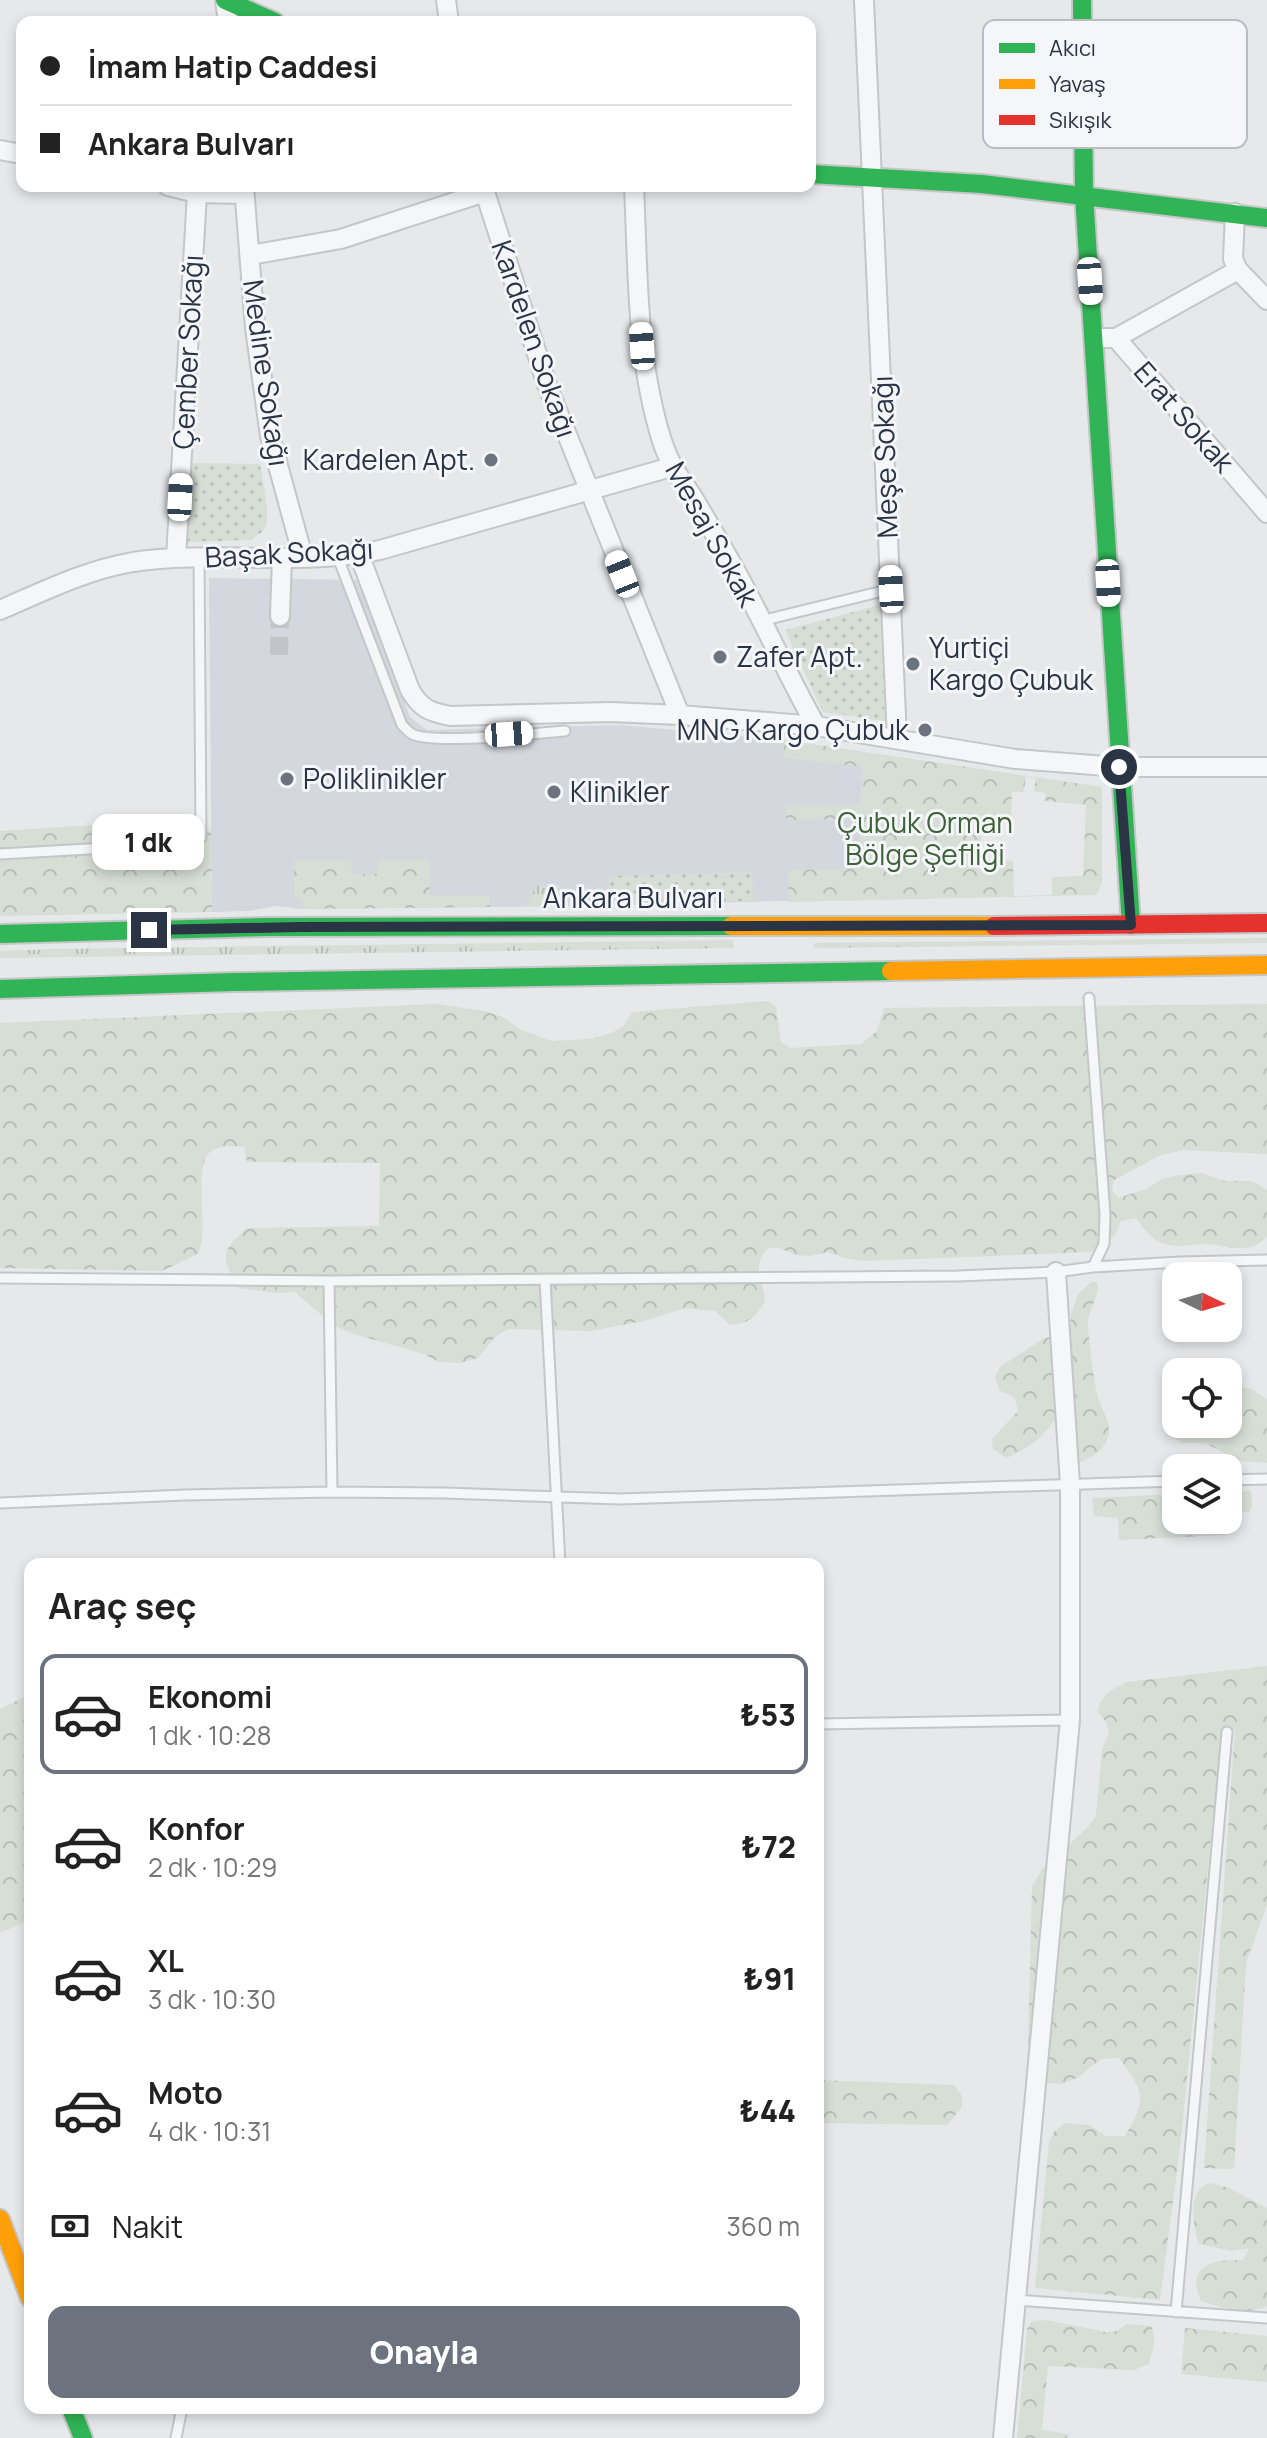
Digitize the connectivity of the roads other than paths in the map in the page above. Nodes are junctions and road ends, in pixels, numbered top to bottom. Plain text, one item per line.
1 (225, 0) edge
2 (864, 0) edge
3 (1082, 0) edge
4 (261, 16) edge
5 (1082, 20) edge
6 (1084, 148) edge
7 (816, 174) edge
8 (872, 175) junction
9 (193, 192) edge
10 (213, 192) edge
11 (244, 192) edge
12 (475, 192) edge
13 (485, 192) edge
14 (634, 192) edge
15 (197, 193) junction
16 (1084, 195) junction
17 (1235, 213) junction
18 (1267, 218) edge
19 (250, 255) junction
20 (1238, 270) junction
21 (1267, 300) edge
22 (1094, 338) junction
23 (1116, 338) junction
24 (671, 467) junction
25 (587, 490) junction
26 (1267, 513) edge
27 (359, 554) junction
28 (337, 555) junction
29 (303, 557) junction
30 (176, 558) junction
31 (199, 558) junction
32 (282, 558) junction
33 (891, 589) junction
34 (0, 610) edge
35 (280, 616) tunnel mouth
36 (761, 621) junction
37 (680, 715) junction
38 (816, 726) junction
39 (565, 731) dead end
40 (897, 739) junction
41 (1119, 767) junction
42 (1267, 767) edge
43 (0, 854) edge
44 (1267, 923) edge
45 (1131, 925) junction
46 (0, 934) edge
47 (1267, 965) edge
48 (0, 989) edge
49 (1089, 998) dead end
50 (1267, 1260) edge
51 (1093, 1267) junction
52 (1056, 1272) junction
53 (0, 1278) edge
54 (545, 1279) junction
55 (329, 1281) junction
56 (1267, 1479) edge
57 (1242, 1480) edge
58 (1162, 1481) edge
59 (1070, 1484) junction
60 (332, 1492) junction
61 (555, 1498) junction
62 (0, 1503) edge
63 (560, 1558) edge
64 (1070, 1720) junction
65 (824, 1724) edge
66 (1227, 1732) dead end
67 (0, 2219) edge
68 (24, 2282) edge
69 (1016, 2300) junction
70 (1176, 2312) junction
71 (1267, 2318) edge
72 (73, 2414) edge
73 (181, 2414) edge
74 (83, 2438) edge
75 (176, 2438) edge
76 (1003, 2438) edge

1 - 4 main road
2 - 8 street, Meşe Sokağı
3 - 5 main road
6 - 16 main road
7 - 8 main road
8 - 16 main road
8 - 33 street, Meşe Sokağı
9 - 15 street
10 - 15 street
11 - 19 street, Medine Sokağı
12 - 19 street
13 - 25 street, Kardelen Sokağı
14 - 24 street, Mesaj Sokak
15 - 30 street, Çember Sokağı
16 - 17 main road
16 - 22 main road
17 - 18 main road
17 - 20 street
19 - 29 street, Medine Sokağı
20 - 21 street
20 - 23 street
22 - 23 street, Erat Sokak
22 - 41 main road
23 - 26 street, Erat Sokak
24 - 25 street, Başak Sokağı
24 - 36 street, Mesaj Sokak
25 - 27 street, Başak Sokağı
25 - 37 street, Kardelen Sokağı
27 - 28 street, Başak Sokağı
27 - 37 street
28 - 29 street, Başak Sokağı
28 - 39 lane
29 - 32 street, Başak Sokağı
30 - 31 street, Başak Sokağı
30 - 34 street, Başak Sokağı
31 - 32 street, Başak Sokağı
31 - 43 lane
32 - 35 street
33 - 36 lane
33 - 40 street, Meşe Sokağı
36 - 38 street, Mesaj Sokak
37 - 38 street
38 - 40 street
40 - 41 street
41 - 42 street
41 - 45 main road
44 - 45 main road, Ankara Bulvarı
45 - 46 main road, Ankara Bulvarı
47 - 48 main road
49 - 51 lane
50 - 51 lane
51 - 52 lane
52 - 54 lane
52 - 59 street
53 - 55 lane
54 - 55 lane
54 - 61 lane
55 - 60 lane
56 - 57 lane
58 - 59 lane
59 - 61 lane
59 - 64 street
60 - 61 lane
60 - 62 lane
61 - 63 lane
64 - 65 lane
64 - 69 street
66 - 70 lane
67 - 68 main road
69 - 70 lane
69 - 76 street
70 - 71 lane
72 - 74 main road
73 - 75 lane

